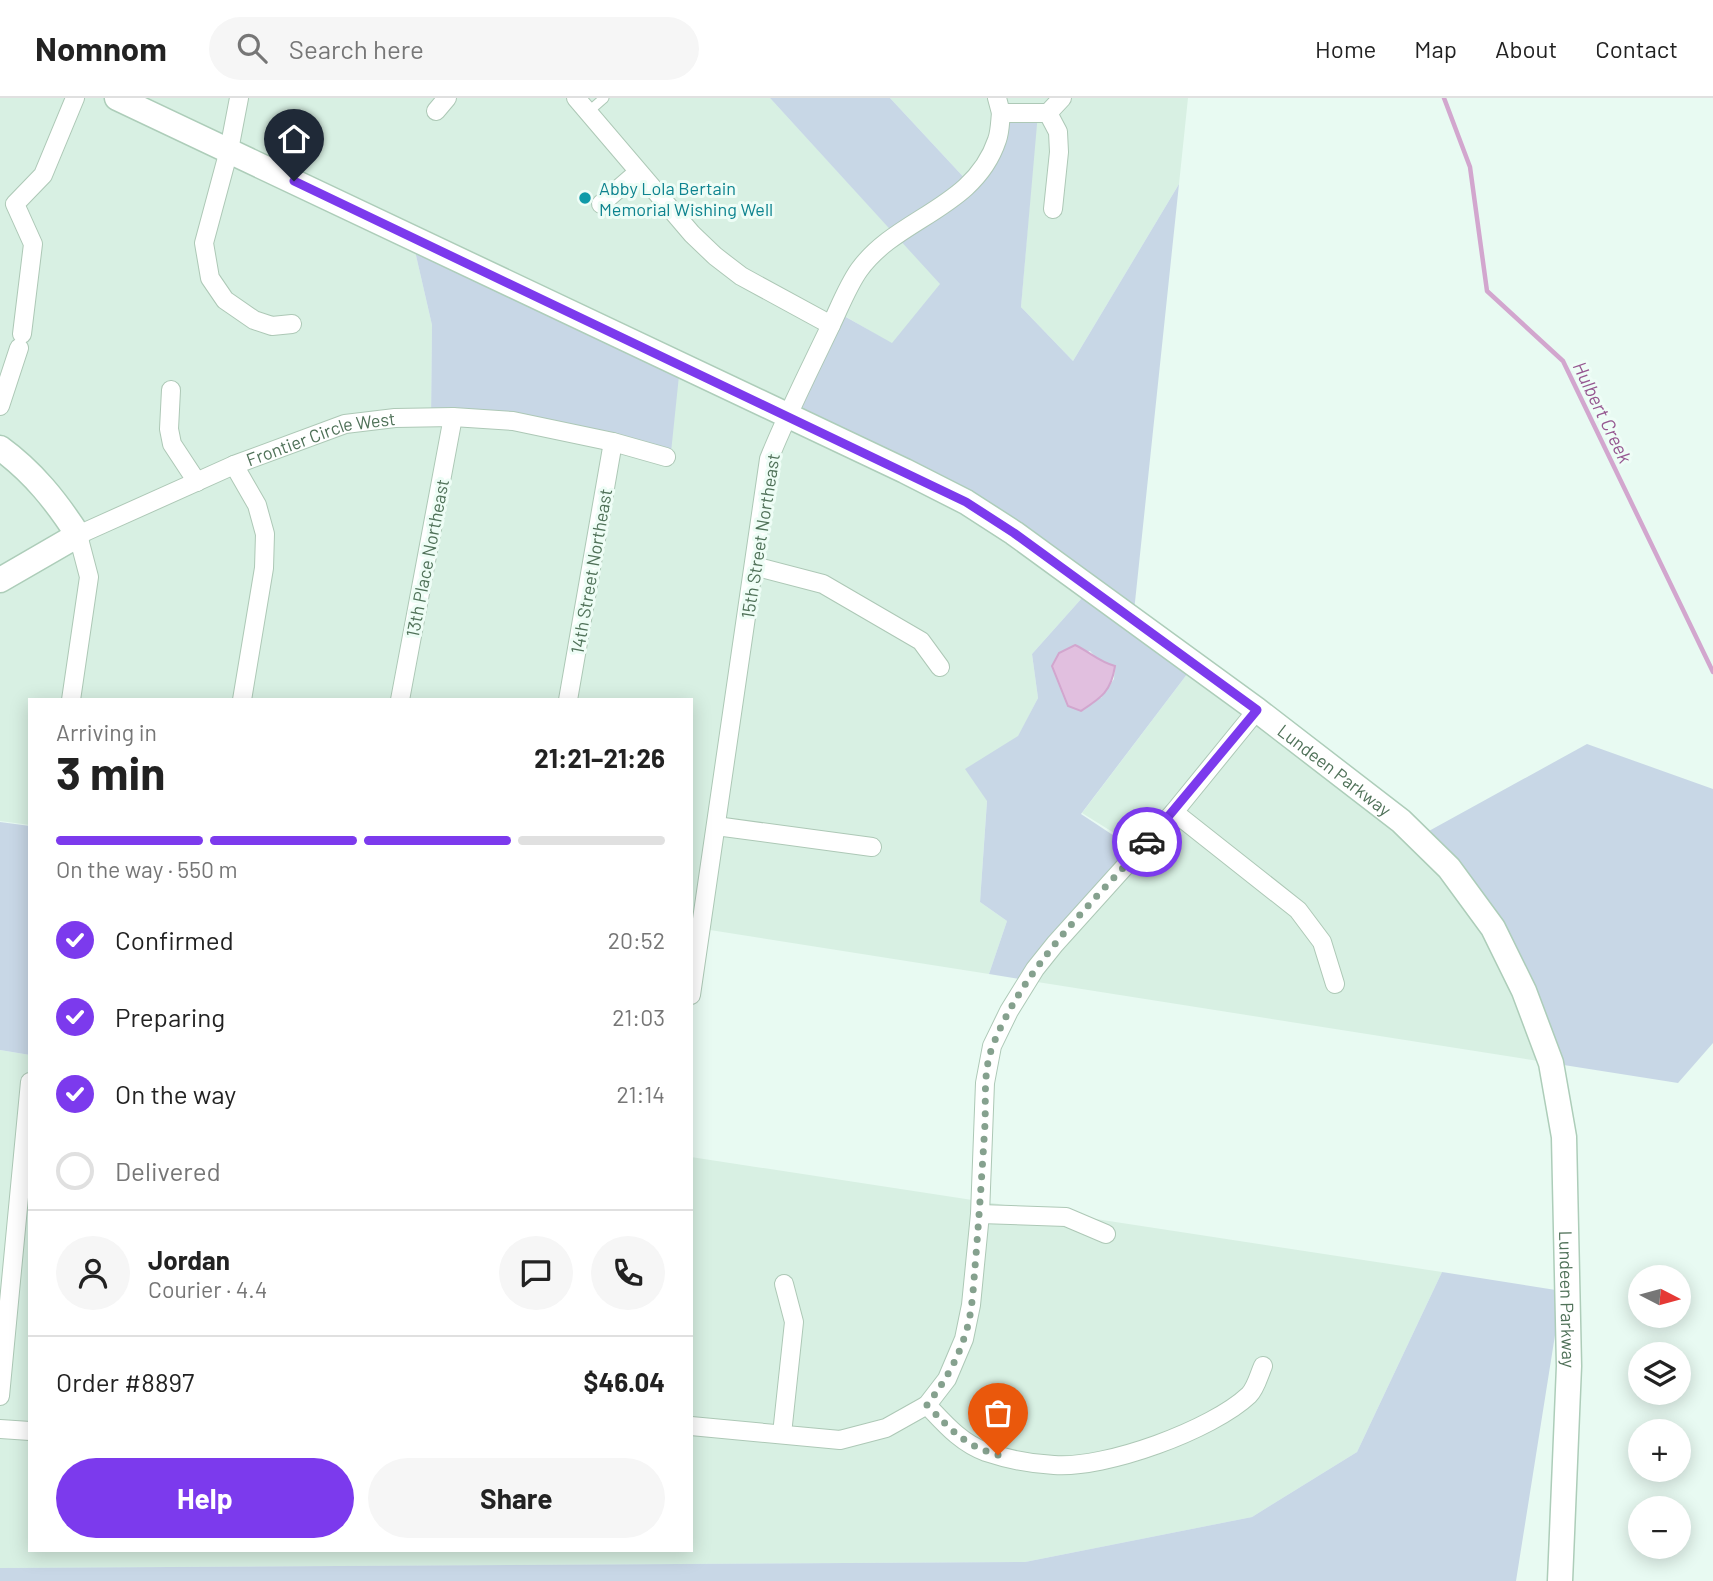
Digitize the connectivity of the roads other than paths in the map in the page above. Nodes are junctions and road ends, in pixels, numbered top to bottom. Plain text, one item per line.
1 (75, 98) edge
2 (117, 98) edge
3 (239, 98) edge
4 (576, 98) edge
5 (604, 98) edge
6 (1062, 98) edge
7 (999, 106) edge
8 (588, 112) junction
9 (1048, 113) junction
10 (229, 150) junction
11 (638, 172) junction
12 (7, 203) edge
13 (600, 204) dead end
14 (1054, 209) dead end
15 (292, 324) dead end
16 (831, 325) junction
17 (171, 390) dead end
18 (0, 406) edge
19 (787, 416) junction
20 (453, 417) junction
21 (613, 442) junction
22 (0, 448) edge
23 (666, 457) dead end
24 (233, 465) junction
25 (197, 482) junction
26 (78, 536) junction
27 (754, 566) junction
28 (0, 580) edge
29 (940, 667) dead end
30 (71, 698) edge
31 (242, 698) edge
32 (400, 698) edge
33 (568, 698) edge
34 (1257, 710) junction
35 (1174, 812) junction
36 (716, 826) junction
37 (872, 847) dead end
38 (693, 981) edge
39 (1335, 984) dead end
40 (28, 1103) edge
41 (980, 1214) junction
42 (1106, 1234) dead end
43 (783, 1284) dead end
44 (1263, 1366) dead end
45 (0, 1396) edge
46 (927, 1405) junction
47 (693, 1426) edge
48 (0, 1429) edge
49 (28, 1431) edge
50 (782, 1434) junction
51 (1560, 1581) edge

1 - 12 street
2 - 10 main road, Lundeen Parkway
3 - 10 street
4 - 8 street
5 - 8 lane
6 - 9 street
7 - 9 street
7 - 16 street, 15th Street Northeast
8 - 11 street
9 - 14 street
10 - 15 street
10 - 19 main road, Lundeen Parkway
11 - 13 street
11 - 16 street
12 - 18 street
16 - 19 street, 15th Street Northeast
17 - 25 street
19 - 27 street, 15th Street Northeast
19 - 34 main road, Lundeen Parkway
20 - 21 street, Frontier Circle West
20 - 24 street, Frontier Circle West
20 - 32 street, 13th Place Northeast
21 - 23 street, Frontier Circle West
21 - 33 street, 14th Street Northeast
22 - 26 main road
24 - 25 street, Frontier Circle West
24 - 31 street
25 - 26 street, Frontier Circle West
26 - 28 main road, Frontier Circle West
26 - 30 street
27 - 29 street
27 - 36 street, 15th Street Northeast
34 - 35 street
34 - 51 main road, Lundeen Parkway
35 - 39 street
35 - 41 street
36 - 37 street
36 - 38 street, 15th Street Northeast
40 - 45 street
41 - 42 street
41 - 46 street
43 - 50 street
44 - 46 street
46 - 50 street
47 - 50 street
48 - 49 street

